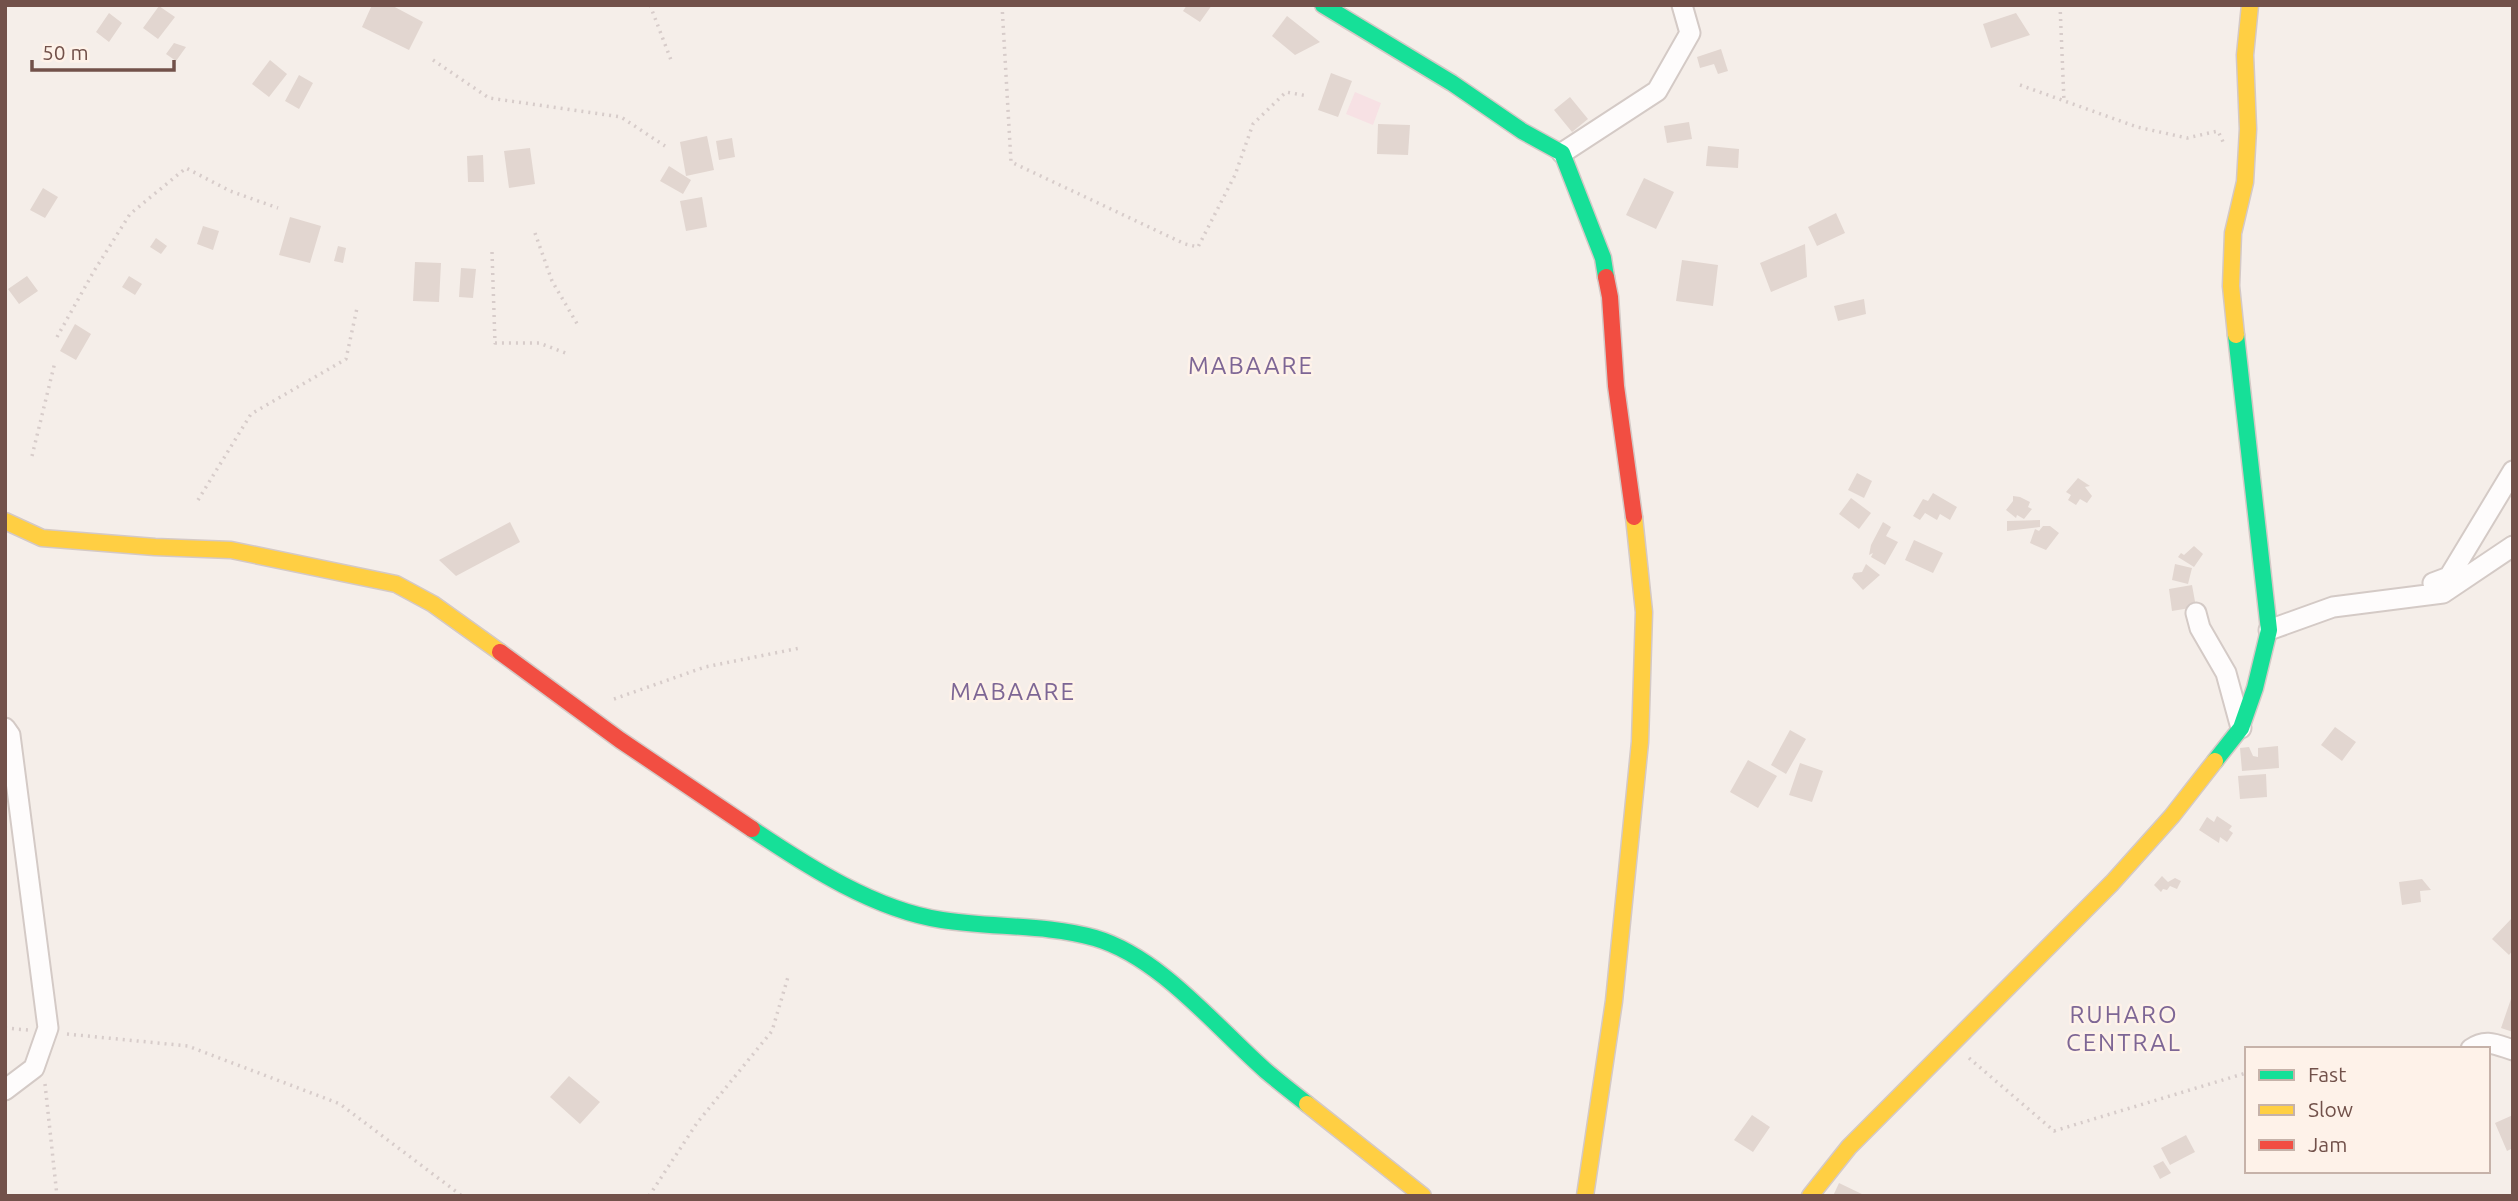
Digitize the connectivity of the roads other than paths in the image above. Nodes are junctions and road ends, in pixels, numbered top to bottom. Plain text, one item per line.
1 (1323, 5) edge
2 (1682, 5) edge
3 (2250, 5) edge
4 (1562, 153) junction
5 (2513, 471) edge
6 (5, 522) edge
7 (2513, 546) edge
8 (2379, 603) junction
9 (2196, 612) dead end
10 (2269, 630) junction
11 (5, 728) edge
12 (2241, 728) junction
13 (2474, 1047) edge
14 (2513, 1050) edge
15 (5, 1090) edge
16 (1423, 1196) edge
17 (1585, 1196) edge
18 (1810, 1196) edge

1 - 4 street
2 - 4 street
3 - 10 street
4 - 17 street
5 - 8 street
6 - 16 street
7 - 8 street
8 - 10 street
9 - 12 street
10 - 12 street
11 - 15 street
12 - 18 street
13 - 14 street

